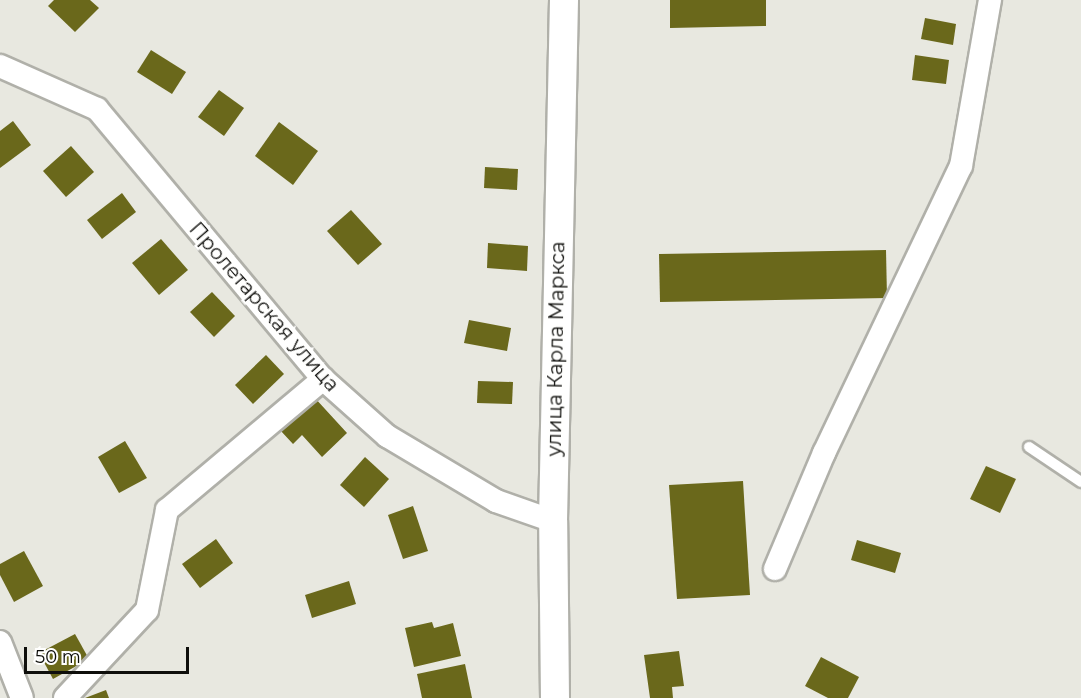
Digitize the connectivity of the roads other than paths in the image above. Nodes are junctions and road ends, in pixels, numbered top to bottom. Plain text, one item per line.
1 (564, 0) edge
2 (990, 0) edge
3 (0, 66) edge
4 (323, 379) junction
5 (1029, 447) dead end
6 (1081, 482) edge
7 (553, 520) junction
8 (775, 569) dead end
9 (0, 642) edge
10 (22, 698) edge
11 (65, 698) edge
12 (555, 698) edge

1 - 7 street, улица Карла Маркса
2 - 8 street
3 - 4 street, Пролетарская улица
4 - 7 street, Пролетарская улица
4 - 11 street
5 - 6 lane
7 - 12 street, улица Карла Маркса
9 - 10 street

